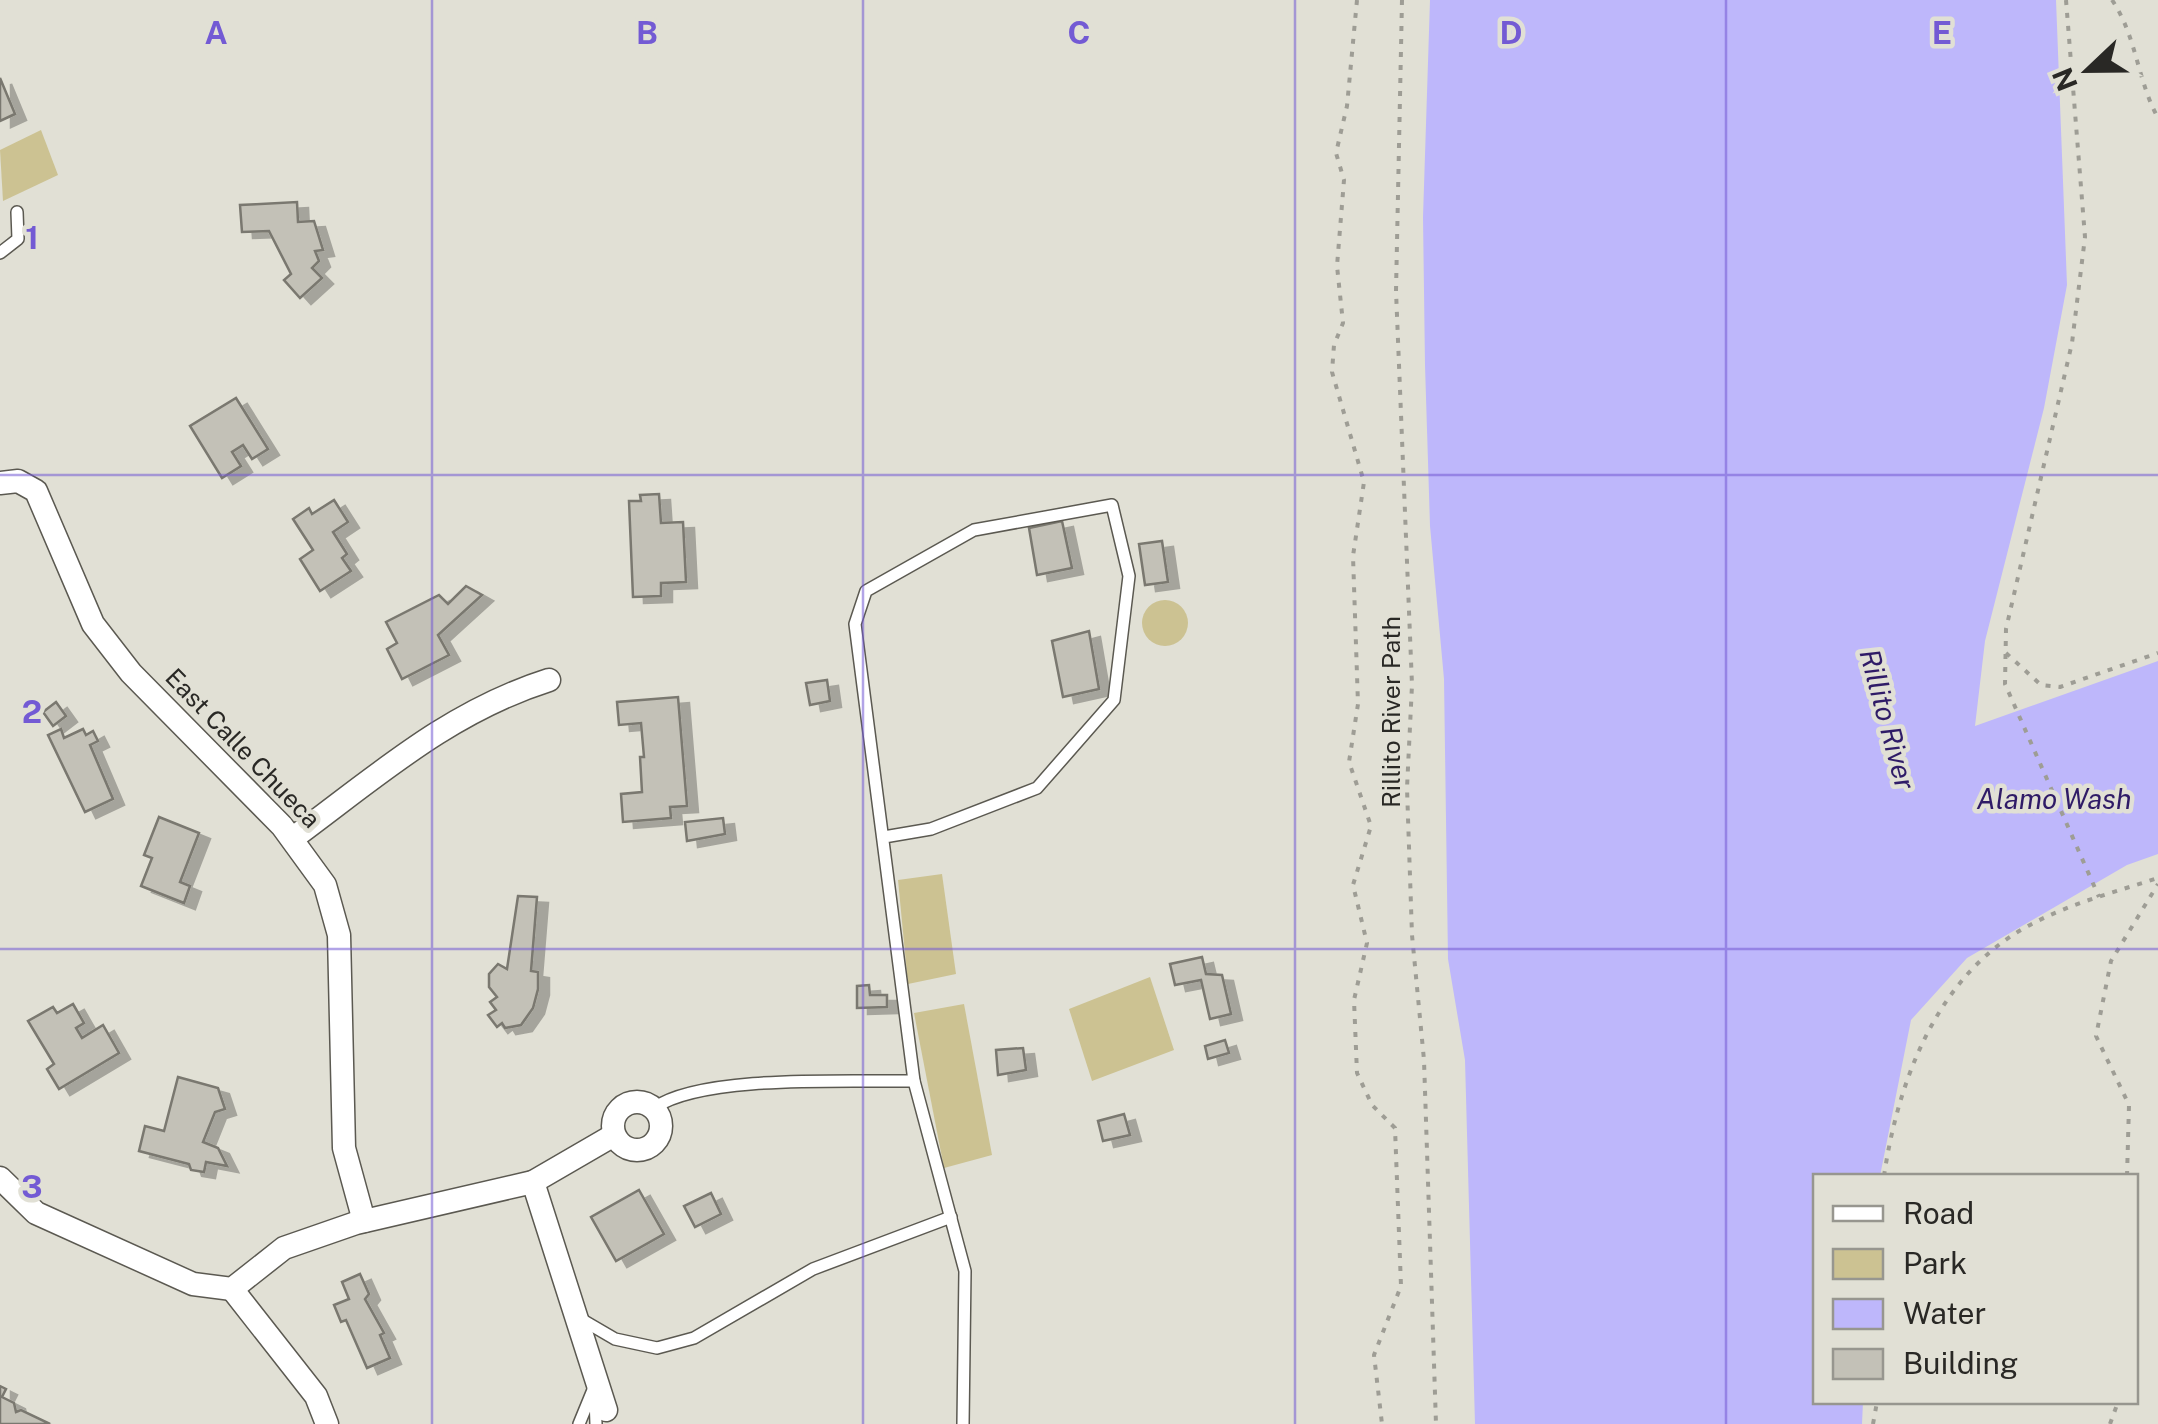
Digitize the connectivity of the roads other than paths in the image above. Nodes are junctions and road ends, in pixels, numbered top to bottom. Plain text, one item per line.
1 (17, 212) dead end
2 (0, 253) edge
3 (0, 483) edge
4 (549, 680) dead end
5 (884, 837) junction
6 (293, 838) junction
7 (914, 1081) junction
8 (654, 1108) junction
9 (614, 1135) junction
10 (0, 1178) edge
11 (534, 1182) junction
12 (951, 1217) junction
13 (364, 1222) junction
14 (232, 1289) junction
15 (575, 1316) junction
16 (596, 1382) junction
17 (601, 1417) edge
18 (327, 1424) edge
19 (579, 1424) edge
20 (963, 1424) edge

1 - 2 lane
3 - 6 street, East Calle Chueca
4 - 6 street
5 - 5 lane
5 - 7 lane
6 - 13 street, East Calle Chueca
7 - 8 lane
7 - 12 lane
8 - 9 street
8 - 9 street
9 - 11 street
10 - 14 street
11 - 13 street
11 - 15 street
12 - 15 lane
12 - 20 lane
13 - 14 street
14 - 18 street
15 - 16 street
16 - 17 street
16 - 19 lane

